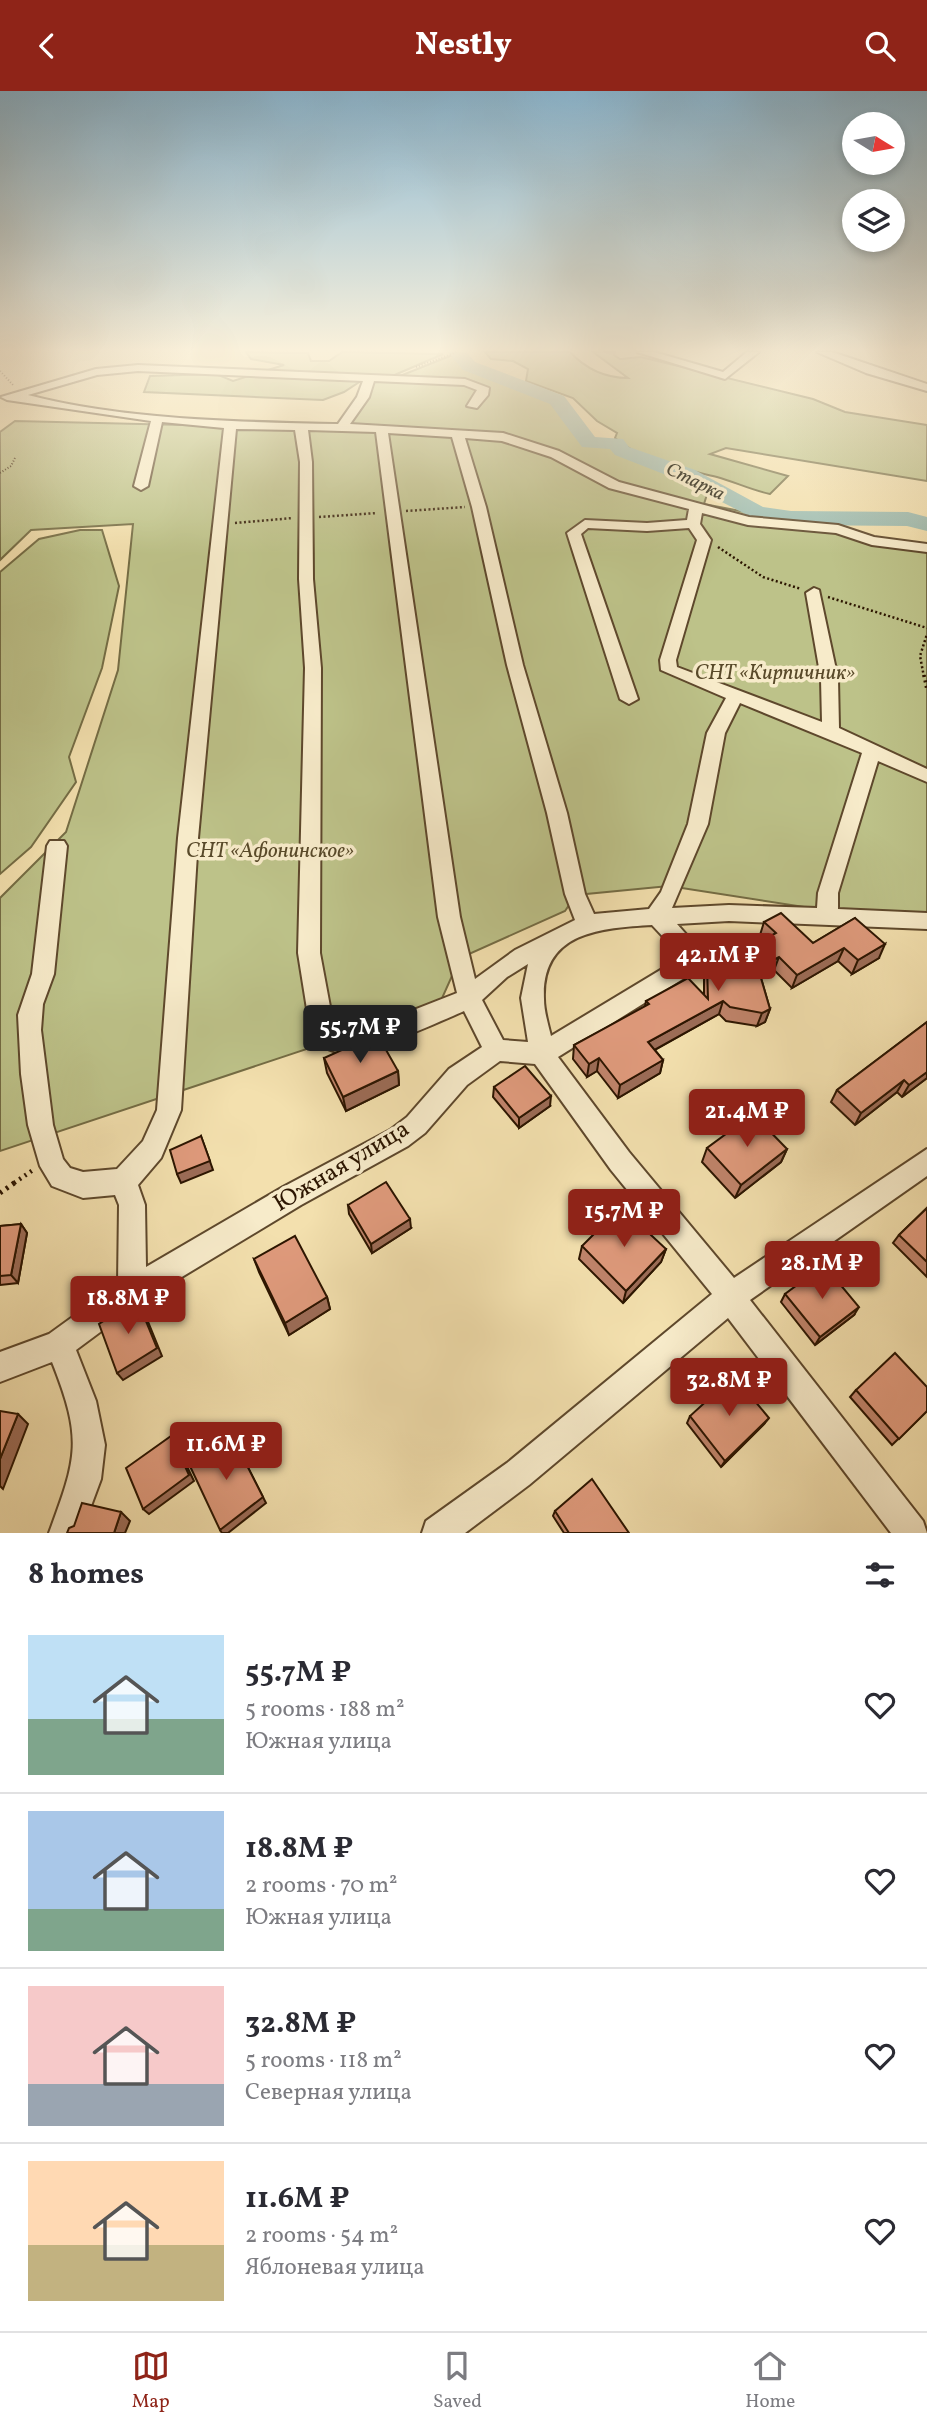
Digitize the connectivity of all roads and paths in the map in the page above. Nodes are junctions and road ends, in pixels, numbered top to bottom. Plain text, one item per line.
1 (157, 419) edge
2 (171, 419) edge
3 (348, 419) edge
4 (230, 425) junction
5 (301, 427) junction
6 (342, 428) junction
7 (382, 429) junction
8 (458, 435) junction
9 (15, 458) dead end
10 (0, 474) edge
11 (141, 486) dead end
12 (696, 506) junction
13 (479, 507) junction
14 (392, 512) junction
15 (307, 518) junction
16 (222, 524) junction
17 (693, 524) junction
18 (927, 548) edge
19 (814, 593) dead end
20 (927, 634) edge
21 (927, 689) edge
22 (735, 696) junction
23 (629, 699) dead end
24 (830, 731) junction
25 (872, 750) junction
26 (927, 776) edge
27 (57, 846) dead end
28 (656, 916) junction
29 (827, 916) junction
30 (927, 921) edge
31 (587, 924) junction
32 (551, 941) junction
33 (469, 998) junction
34 (496, 1050) junction
35 (542, 1054) junction
36 (50, 1157) junction
37 (927, 1161) edge
38 (123, 1181) junction
39 (0, 1193) edge
40 (132, 1291) junction
41 (732, 1296) junction
42 (60, 1344) junction
43 (0, 1367) edge
44 (65, 1533) edge
45 (438, 1533) edge
46 (911, 1533) edge

1 - 11 street
2 - 4 street
3 - 6 street
4 - 5 street
4 - 16 street
5 - 6 street
5 - 15 street
6 - 7 street
7 - 8 street
7 - 14 street
8 - 12 street
8 - 13 street
9 - 10 path
12 - 17 lane
12 - 18 street
13 - 14 path
13 - 31 street
14 - 15 path
14 - 33 street
15 - 16 path
15 - 33 street
16 - 38 street
17 - 22 lane
17 - 23 street
19 - 24 street
20 - 21 path
22 - 24 lane
22 - 28 street
24 - 25 lane
25 - 26 lane
25 - 29 street
27 - 36 street
28 - 29 street
28 - 31 street
28 - 35 street
29 - 30 street
31 - 32 street
32 - 33 street
32 - 35 street
33 - 34 street
34 - 35 street
34 - 40 street, Южная улица
35 - 41 street
36 - 38 street
36 - 39 path
37 - 41 street
38 - 40 street
40 - 42 street, Южная улица
41 - 45 street
41 - 46 street
42 - 43 street, Южная улица
42 - 44 street

